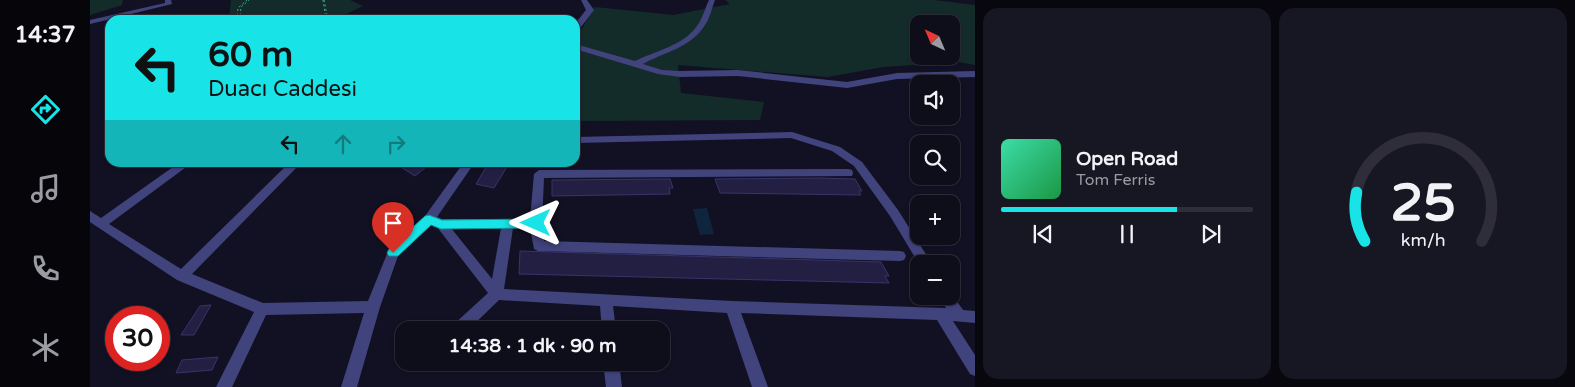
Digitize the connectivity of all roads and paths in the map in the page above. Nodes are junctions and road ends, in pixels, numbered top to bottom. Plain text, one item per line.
1 (248, 0) edge
2 (323, 0) edge
3 (584, 0) edge
4 (712, 0) edge
5 (171, 1) edge
6 (117, 15) edge
7 (237, 15) edge
8 (240, 15) edge
9 (326, 15) edge
10 (105, 18) edge
11 (90, 22) edge
12 (580, 23) edge
13 (580, 47) edge
14 (636, 64) junction
15 (975, 74) edge
16 (580, 140) edge
17 (180, 167) edge
18 (292, 167) edge
19 (467, 167) edge
20 (848, 173) dead end
21 (95, 220) edge
22 (435, 222) junction
23 (536, 223) junction
24 (508, 224) junction
25 (920, 255) edge
26 (900, 256) dead end
27 (182, 276) junction
28 (496, 294) junction
29 (606, 301) junction
30 (952, 305) edge
31 (373, 307) junction
32 (732, 307) junction
33 (262, 309) junction
34 (941, 314) junction
35 (959, 316) junction
36 (975, 316) edge
37 (468, 321) edge
38 (608, 321) edge
39 (975, 369) edge
40 (613, 371) edge
41 (224, 387) edge
42 (350, 387) edge
43 (614, 387) edge
44 (760, 387) edge

1 - 7 path
1 - 8 path
2 - 9 path
3 - 12 street
4 - 14 street
5 - 6 street
10 - 11 street
13 - 14 street
14 - 15 street
16 - 25 street
17 - 21 street
18 - 27 street
19 - 22 street
20 - 23 street
21 - 27 street
22 - 24 street
22 - 28 street
22 - 31 street
23 - 24 street
23 - 26 street
24 - 28 street
27 - 33 street
28 - 29 street
28 - 37 street
29 - 32 street
29 - 38 street
30 - 35 street
31 - 33 street
31 - 42 street
32 - 34 street
32 - 44 street
33 - 41 street
34 - 35 street
34 - 39 street
35 - 36 street
40 - 43 street

